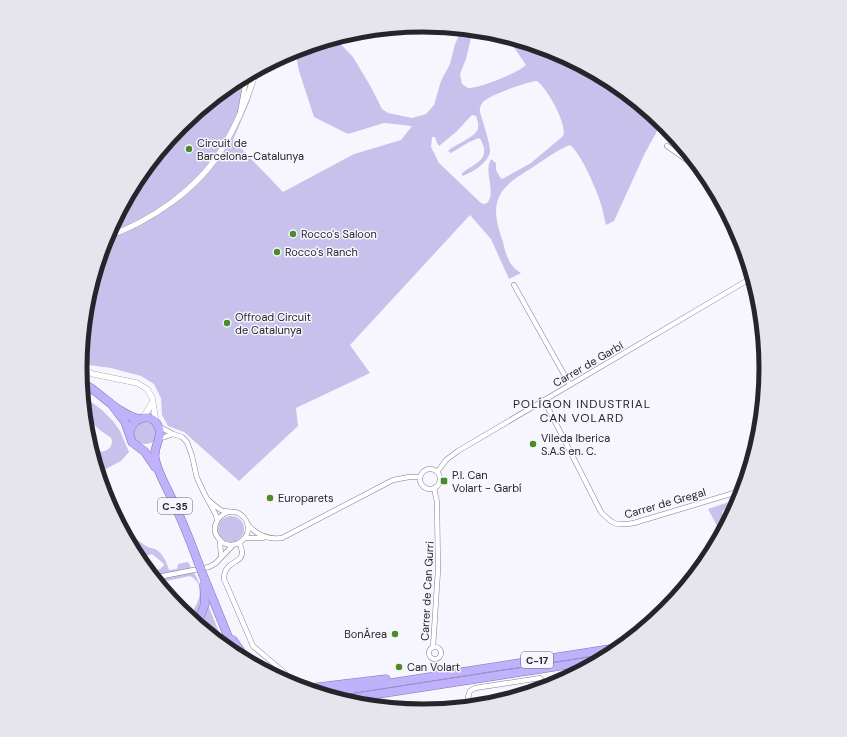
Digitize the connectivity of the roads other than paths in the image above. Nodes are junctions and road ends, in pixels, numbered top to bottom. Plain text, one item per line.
1 (253, 78) edge
2 (245, 83) edge
3 (240, 115) junction
4 (668, 146) dead end
5 (686, 159) edge
6 (116, 233) edge
7 (749, 280) edge
8 (514, 285) dead end
9 (87, 371) edge
10 (570, 385) junction
11 (88, 386) edge
12 (544, 400) junction
13 (152, 403) junction
14 (113, 406) junction
15 (141, 418) junction
16 (157, 424) junction
17 (130, 432) junction
18 (173, 434) junction
19 (158, 441) junction
20 (138, 447) junction
21 (438, 472) junction
22 (160, 474) junction
23 (420, 476) junction
24 (434, 488) junction
25 (736, 492) edge
26 (208, 500) junction
27 (228, 512) junction
28 (217, 520) junction
29 (248, 526) junction
30 (267, 537) junction
31 (245, 538) junction
32 (220, 541) junction
33 (240, 543) junction
34 (233, 545) junction
35 (221, 556) junction
36 (203, 574) junction
37 (160, 577) edge
38 (199, 619) edge
39 (222, 624) junction
40 (230, 643) edge
41 (433, 647) dead end
42 (608, 649) edge
43 (240, 650) edge
44 (590, 661) edge
45 (285, 673) dead end
46 (544, 682) edge
47 (421, 683) junction
48 (324, 690) edge
49 (351, 697) edge
50 (361, 699) edge
51 (471, 701) edge

1 - 3 street
2 - 3 street
3 - 6 street
4 - 5 street
7 - 10 street, Carrer de Garbí
8 - 10 street
9 - 13 street
10 - 12 street, Carrer de Garbí
11 - 14 highway, C-35
12 - 21 street, Carrer de Garbí
12 - 25 street, Carrer de Gregal
13 - 15 street
13 - 16 street
14 - 15 highway, C-35
14 - 17 highway, C-35
15 - 16 highway, C-35
15 - 17 highway
16 - 18 street
16 - 19 highway, C-35
17 - 20 highway, C-35
18 - 19 street
18 - 26 street
19 - 20 highway
19 - 22 highway, C-35
20 - 22 highway, C-35
21 - 23 street
21 - 24 street
22 - 36 highway, C-35, bridge
23 - 24 street
23 - 30 street
24 - 41 street, Carrer de Can Gurri
26 - 27 street
26 - 28 street
27 - 28 street
27 - 29 street
28 - 32 street
29 - 30 street
29 - 31 street
30 - 31 street
31 - 33 street
32 - 34 street
32 - 35 street
33 - 34 street
33 - 45 street
34 - 35 street
35 - 37 street
36 - 38 highway
36 - 39 highway, C-35
39 - 40 highway, C-35
39 - 43 highway
42 - 47 highway, C-17
44 - 47 highway, C-17
46 - 51 street
47 - 48 highway
47 - 49 highway, C-17
47 - 50 highway

